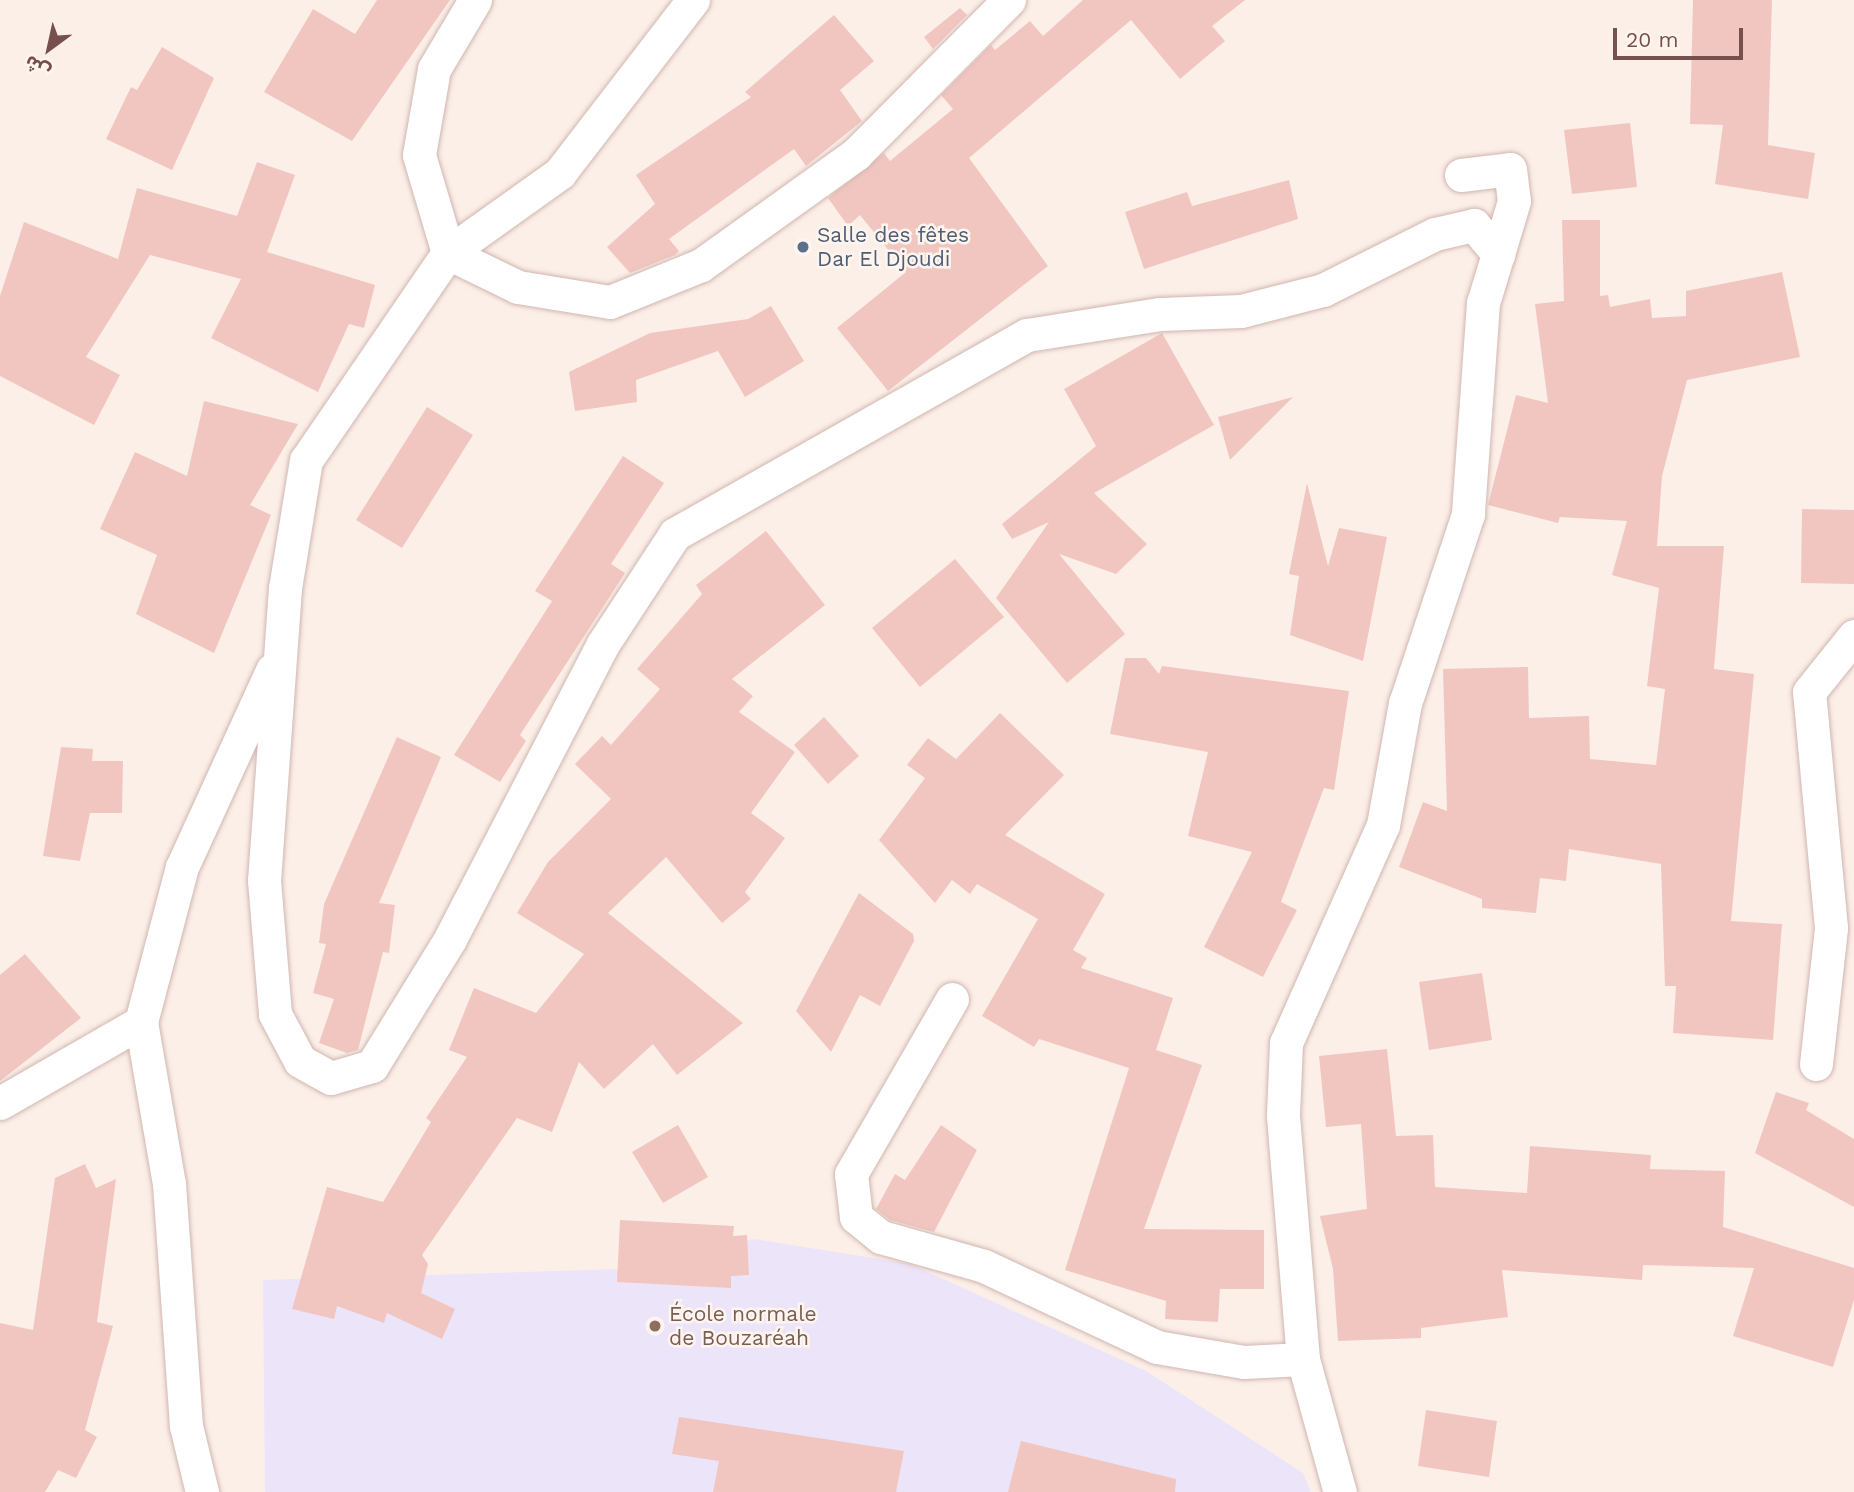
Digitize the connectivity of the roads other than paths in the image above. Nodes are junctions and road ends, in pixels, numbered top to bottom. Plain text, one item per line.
1 (475, 0) edge
2 (693, 0) edge
3 (1009, 0) edge
4 (1461, 175) dead end
5 (448, 253) junction
6 (1498, 254) junction
7 (1854, 636) edge
8 (281, 649) junction
9 (952, 999) dead end
10 (141, 1022) junction
11 (1816, 1064) dead end
12 (0, 1103) edge
13 (1303, 1359) junction
14 (202, 1492) edge
15 (1340, 1492) edge

1 - 5 street
2 - 5 street
3 - 5 street
4 - 6 street
5 - 8 street
6 - 8 street
6 - 13 street
7 - 11 street
8 - 10 street
9 - 13 street
10 - 12 street
10 - 14 street
13 - 15 street

